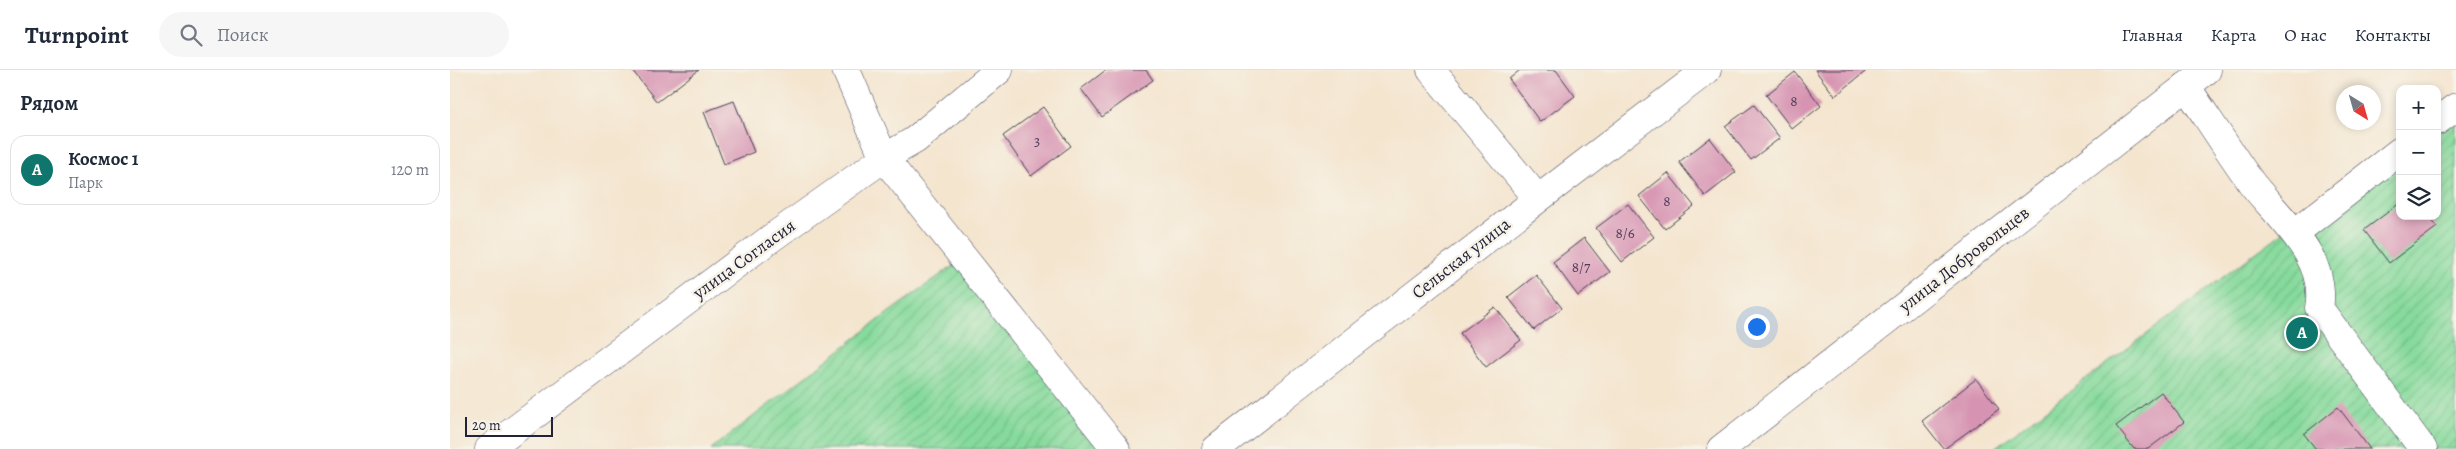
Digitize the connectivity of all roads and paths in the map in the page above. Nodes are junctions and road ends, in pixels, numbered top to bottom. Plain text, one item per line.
1 (846, 70) edge
2 (999, 70) edge
3 (1431, 70) edge
4 (1707, 70) edge
5 (2196, 78) edge
6 (2456, 106) edge
7 (2441, 118) edge
8 (2396, 154) edge
9 (884, 158) junction
10 (1538, 199) junction
11 (2296, 232) junction
12 (489, 449) edge
13 (1116, 449) edge
14 (1216, 449) edge
15 (1721, 449) edge
16 (2423, 449) edge

1 - 9 street
2 - 9 street, улица Согласия
3 - 10 street
4 - 10 street, Сельская улица
5 - 11 street
5 - 15 street, улица Добровольцев
6 - 7 street
8 - 11 street
9 - 12 street, улица Согласия
9 - 13 street
10 - 14 street, Сельская улица
11 - 16 street

